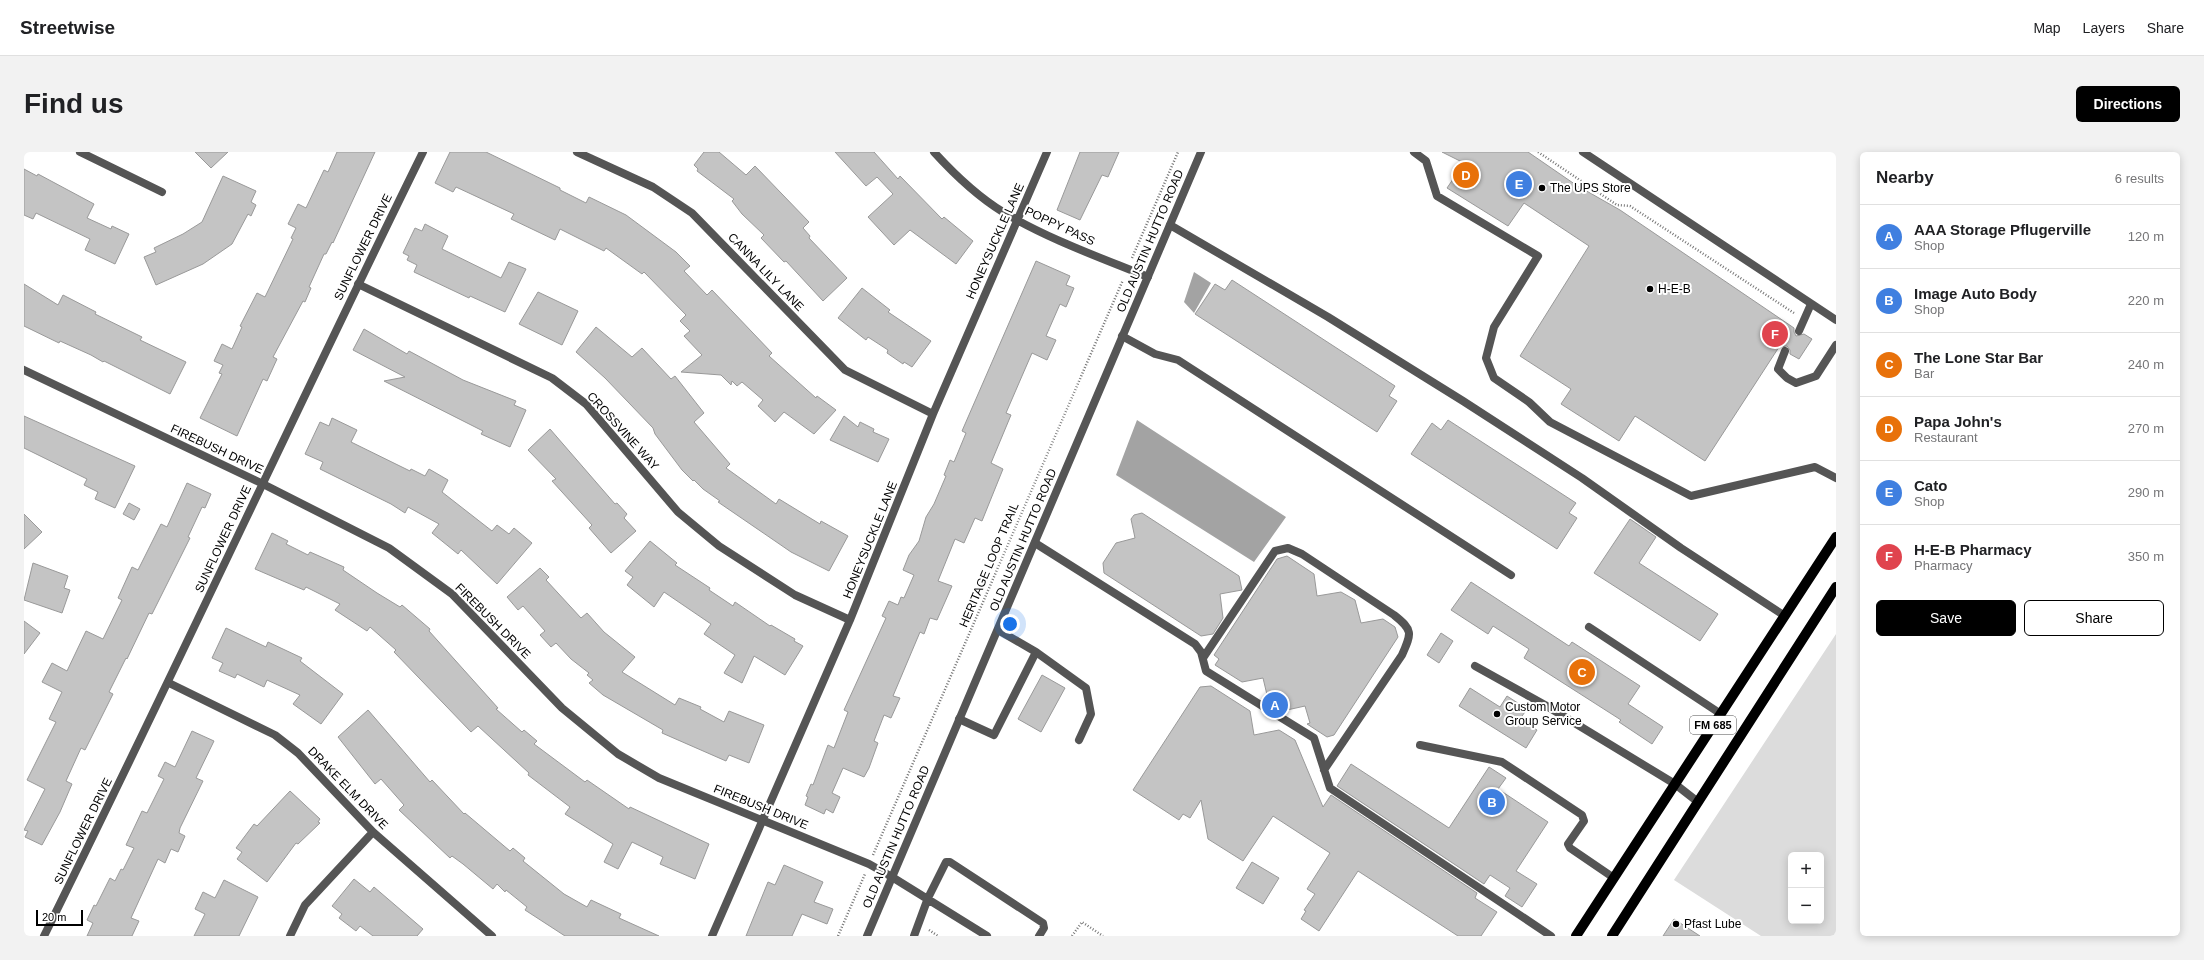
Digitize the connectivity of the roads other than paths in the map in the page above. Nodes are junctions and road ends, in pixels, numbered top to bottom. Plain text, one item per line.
1 (80, 152) edge
2 (423, 152) edge
3 (577, 152) edge
4 (934, 152) edge
5 (1047, 152) edge
6 (1200, 152) edge
7 (1414, 152) edge
8 (1583, 152) edge
9 (162, 192) dead end
10 (1018, 220) junction
11 (1170, 224) junction
12 (1148, 277) junction
13 (358, 284) junction
14 (1811, 304) junction
15 (1836, 320) edge
16 (1800, 331) dead end
17 (1122, 336) junction
18 (1836, 345) edge
19 (1785, 351) dead end
20 (24, 370) edge
21 (933, 414) junction
22 (1836, 478) edge
23 (262, 483) junction
24 (1836, 537) edge
25 (1035, 543) junction
26 (1511, 576) dead end
27 (1836, 586) edge
28 (1785, 616) junction
29 (850, 620) junction
30 (1589, 627) dead end
31 (998, 630) junction
32 (1036, 652) junction
33 (1202, 658) junction
34 (1475, 666) dead end
35 (169, 683) junction
36 (1721, 714) junction
37 (959, 719) junction
38 (1079, 740) dead end
39 (1420, 745) dead end
40 (1324, 770) junction
41 (1675, 784) junction
42 (1698, 802) junction
43 (762, 821) junction
44 (373, 832) junction
45 (892, 876) junction
46 (1614, 878) junction
47 (928, 898) junction
48 (44, 936) edge
49 (290, 936) edge
50 (492, 936) edge
51 (712, 936) edge
52 (867, 936) edge
53 (914, 936) edge
54 (987, 936) edge
55 (1039, 936) edge
56 (1552, 936) edge
57 (1576, 936) edge
58 (1612, 936) edge

1 - 9 street
2 - 13 street, SUNFLOWER DRIVE
3 - 21 street, CANNA LILY LANE
4 - 10 street, POPPY PASS
5 - 10 street, HONEYSUCKLE LANE
6 - 11 street, OLD AUSTIN HUTTO ROAD
7 - 22 street
8 - 14 street
10 - 12 street, POPPY PASS
10 - 21 street, HONEYSUCKLE LANE
11 - 12 street, OLD AUSTIN HUTTO ROAD
11 - 28 street
12 - 17 street, OLD AUSTIN HUTTO ROAD
13 - 23 street, SUNFLOWER DRIVE
13 - 29 street, CROSSVINE WAY
14 - 15 street
14 - 16 street
17 - 25 street, OLD AUSTIN HUTTO ROAD
17 - 26 street
18 - 19 street
20 - 23 street, FIREBUSH DRIVE
21 - 29 street, HONEYSUCKLE LANE
23 - 35 street, SUNFLOWER DRIVE
23 - 43 street, FIREBUSH DRIVE
24 - 28 main road, FM 685
25 - 31 street, OLD AUSTIN HUTTO ROAD
25 - 33 street
27 - 42 main road, FM 685
28 - 36 main road, FM 685
29 - 43 street, HONEYSUCKLE LANE
30 - 36 street
31 - 32 street
31 - 37 street, OLD AUSTIN HUTTO ROAD
32 - 37 street
32 - 38 street
33 - 40 street
33 - 40 street
34 - 41 street
35 - 44 street, DRAKE ELM DRIVE
35 - 48 street, SUNFLOWER DRIVE
36 - 41 main road, FM 685
37 - 45 street, OLD AUSTIN HUTTO ROAD
39 - 46 street
40 - 56 street
41 - 42 street
41 - 46 main road, FM 685
42 - 58 main road, FM 685
43 - 45 street, FIREBUSH DRIVE
43 - 51 street, HONEYSUCKLE LANE
44 - 49 street
44 - 50 street, DRAKE ELM DRIVE
45 - 47 street, FIREBUSH DRIVE
45 - 52 street, OLD AUSTIN HUTTO ROAD
46 - 57 main road, FM 685
47 - 53 street
47 - 54 street, FIREBUSH DRIVE
47 - 55 street

